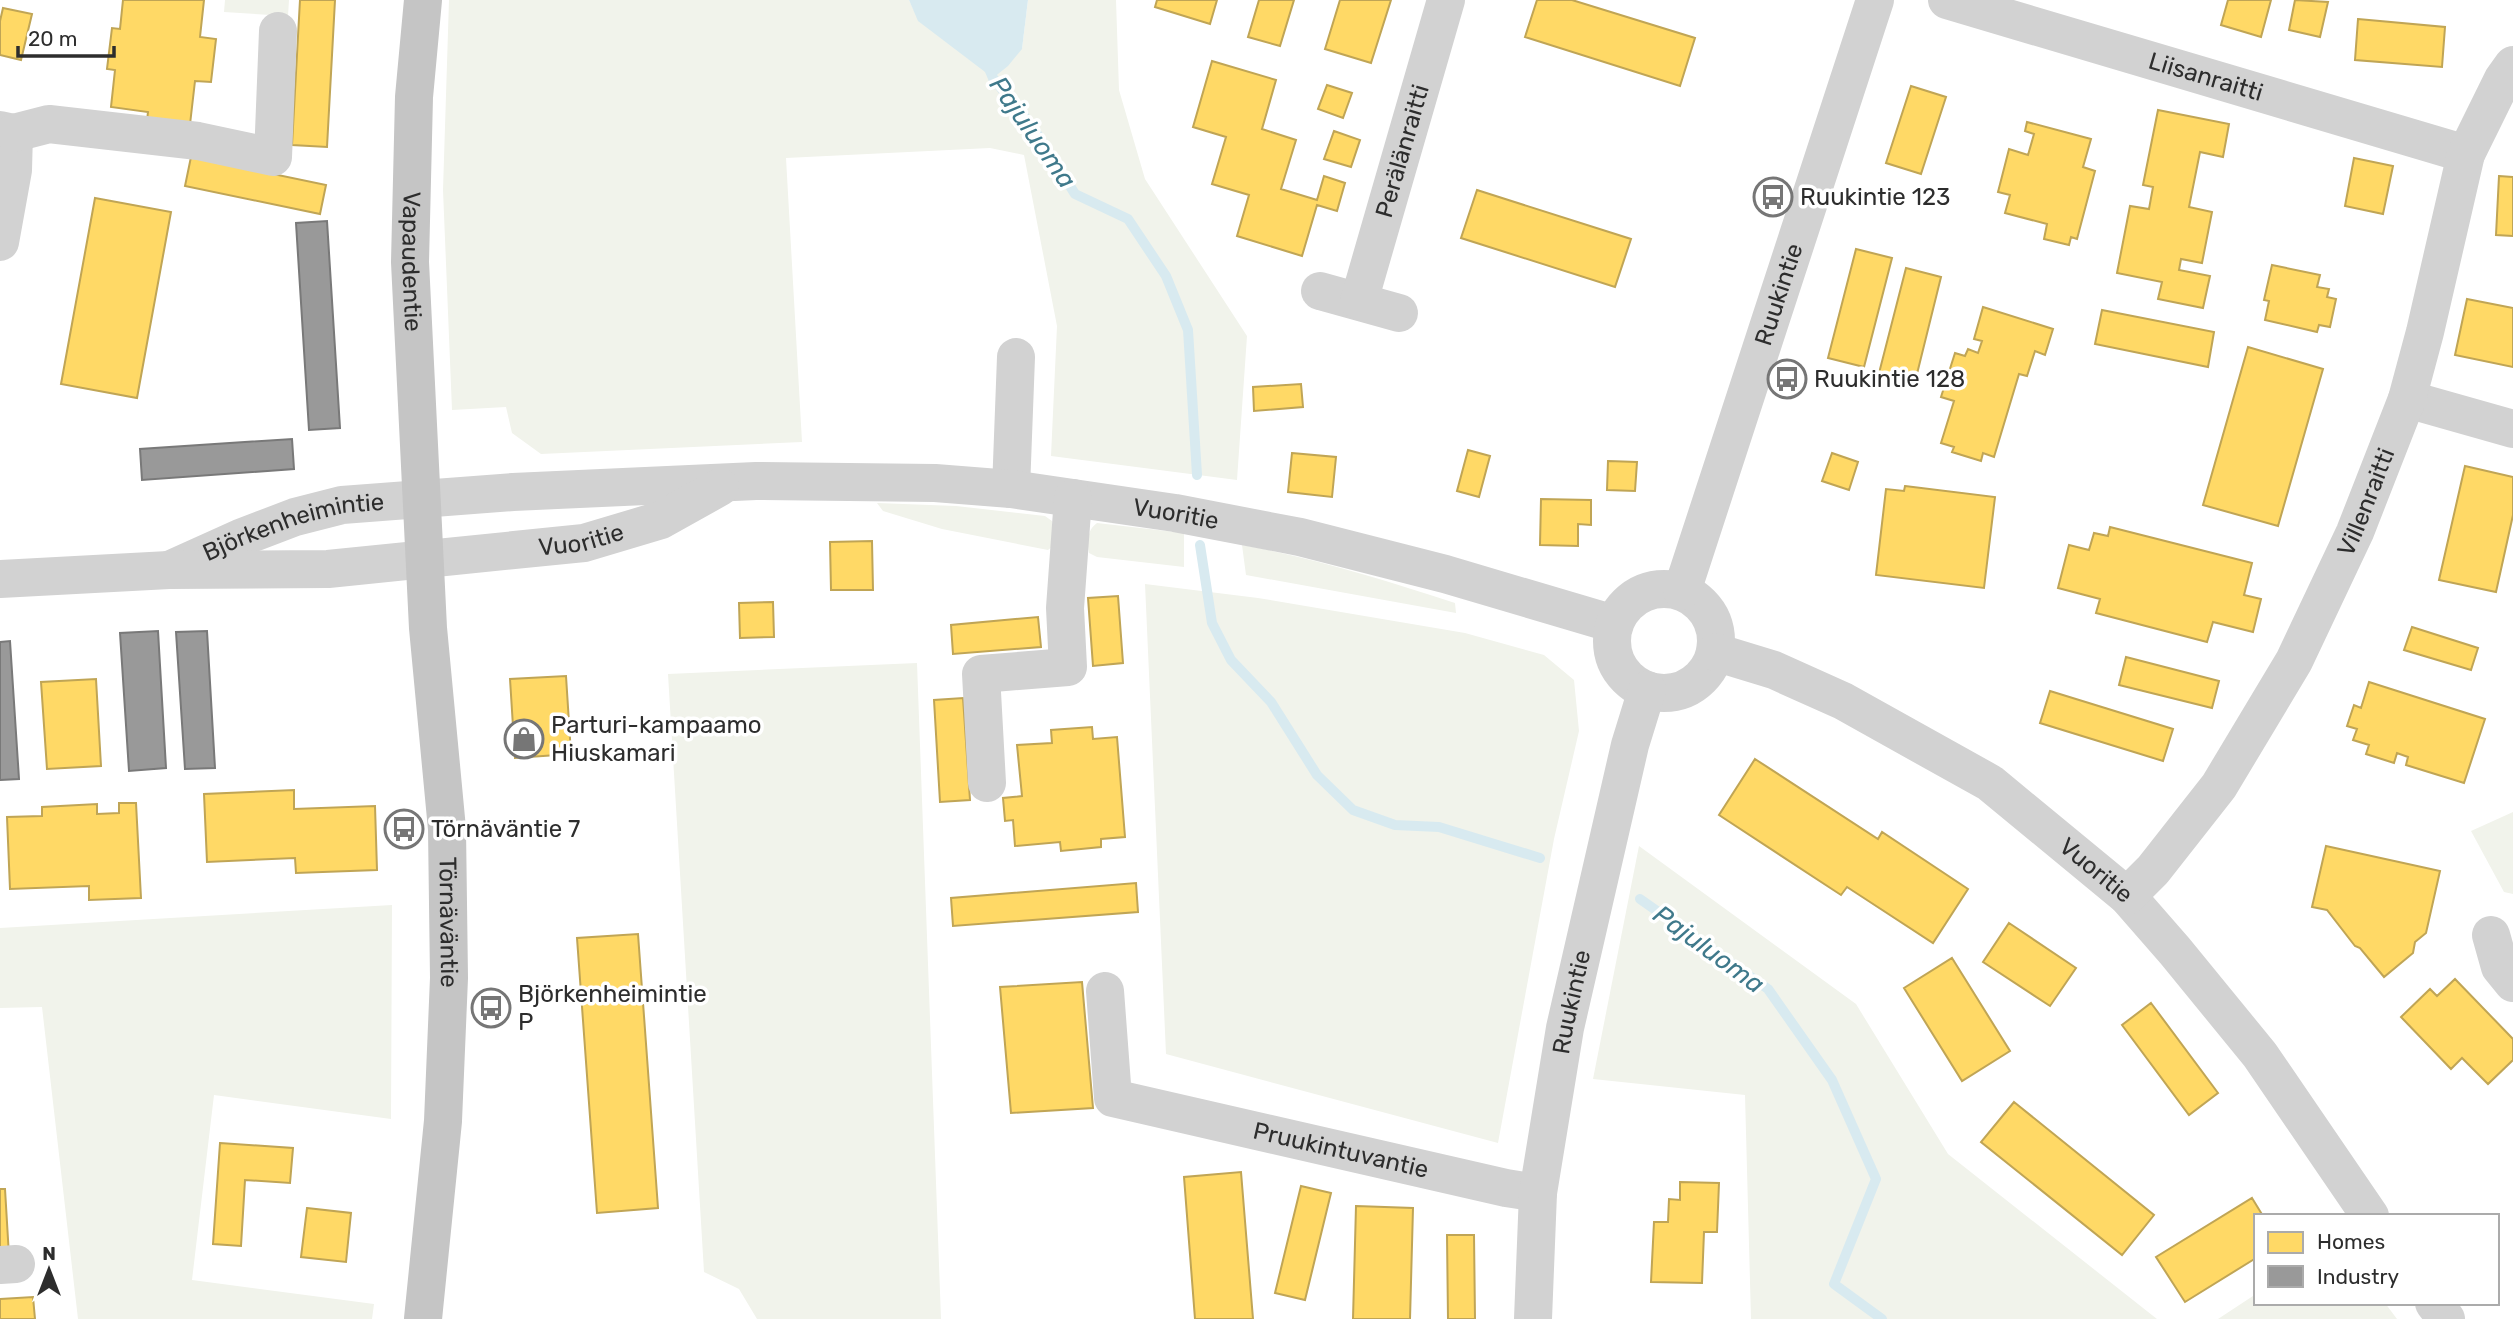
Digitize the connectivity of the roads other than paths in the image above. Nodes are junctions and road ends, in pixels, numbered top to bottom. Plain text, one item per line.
1 (423, 0) edge
2 (1446, 0) edge
3 (1875, 0) edge
4 (1947, 0) edge
5 (278, 31) dead end
6 (2513, 65) edge
7 (7, 132) edge
8 (2466, 153) junction
9 (0, 242) edge
10 (1320, 291) dead end
11 (1359, 302) junction
12 (1399, 313) dead end
13 (1016, 357) dead end
14 (2407, 399) junction
15 (2513, 429) edge
16 (724, 484) junction
17 (1012, 489) junction
18 (1073, 498) junction
19 (424, 528) junction
20 (169, 570) junction
21 (0, 579) edge
22 (1682, 591) junction
23 (1614, 624) junction
24 (1716, 652) junction
25 (1647, 690) junction
26 (987, 783) dead end
27 (2127, 896) junction
28 (2491, 935) dead end
29 (2513, 983) edge
30 (1105, 991) dead end
31 (1538, 1193) junction
32 (2369, 1214) edge
33 (423, 1319) edge
34 (1533, 1319) edge

1 - 19 main road, Vapaudentie
2 - 11 street, Perälänraitti
3 - 22 street, Ruukintie
4 - 8 street, Liisanraitti
5 - 7 street
6 - 8 street, Villenraitti
7 - 9 street
8 - 14 street, Villenraitti
10 - 11 street
11 - 12 street
13 - 17 street
14 - 15 street
14 - 27 street, Villenraitti
16 - 17 street, Vuoritie
16 - 19 street, Vuoritie
16 - 19 street, Vuoritie
17 - 18 street, Vuoritie
18 - 23 street, Vuoritie
18 - 26 street
19 - 20 street, Björkenheimintie
19 - 20 street, Björkenheimintie
19 - 33 main road, Törnäväntie
20 - 21 street, Björkenheimintie
22 - 23 street
22 - 24 street
23 - 25 street
24 - 25 street
24 - 27 street, Vuoritie
25 - 31 street, Ruukintie
27 - 32 street, Vuoritie
28 - 29 street
30 - 31 street, Pruukintuvantie
31 - 34 street, Ruukintie

